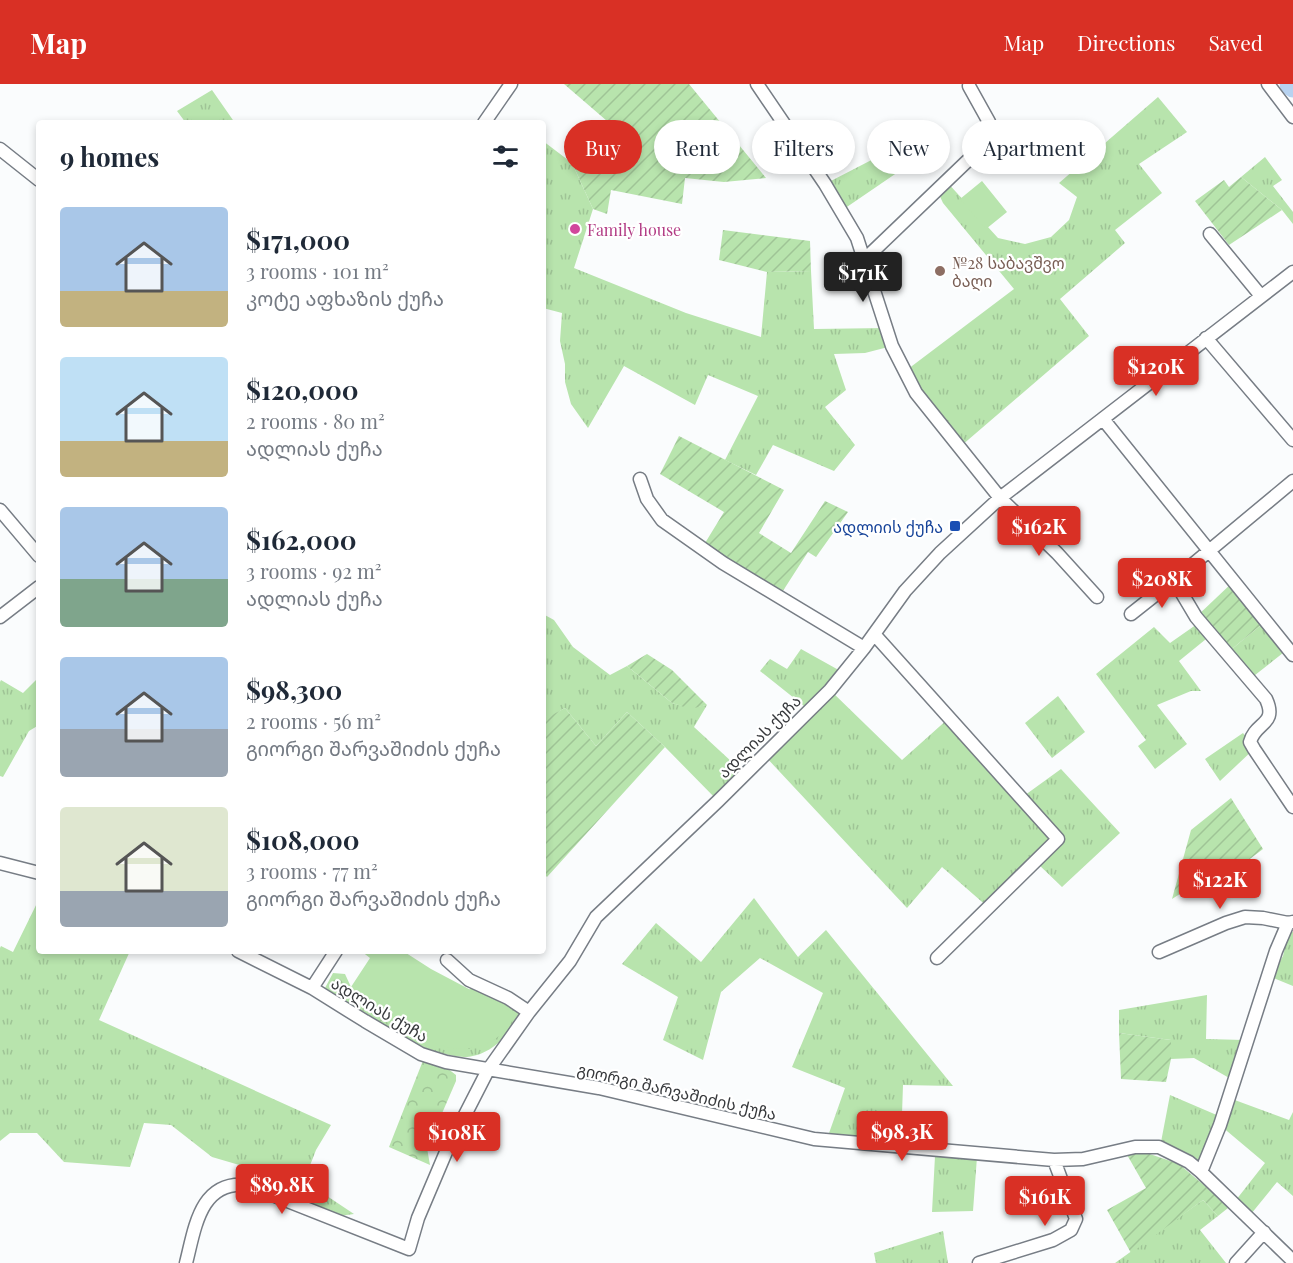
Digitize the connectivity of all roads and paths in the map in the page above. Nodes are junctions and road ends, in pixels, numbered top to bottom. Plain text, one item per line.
1 (510, 84) edge
2 (758, 84) edge
3 (1268, 84) edge
4 (969, 86) dead end
5 (1293, 117) edge
6 (486, 120) edge
7 (0, 149) edge
8 (36, 178) edge
9 (1210, 234) dead end
10 (865, 259) junction
11 (1293, 272) edge
12 (1261, 297) junction
13 (1206, 338) junction
14 (1103, 419) junction
15 (1293, 440) edge
16 (640, 479) dead end
17 (1293, 481) edge
18 (1000, 498) junction
19 (0, 510) edge
20 (1209, 550) junction
21 (36, 552) edge
22 (1174, 580) junction
23 (36, 589) edge
24 (1097, 597) dead end
25 (1131, 614) dead end
26 (0, 617) edge
27 (874, 634) junction
28 (864, 648) junction
29 (1293, 655) edge
30 (1293, 807) edge
31 (0, 863) edge
32 (36, 872) edge
33 (1291, 922) edge
34 (1159, 952) dead end
35 (244, 954) edge
36 (334, 954) edge
37 (937, 958) dead end
38 (447, 960) dead end
39 (312, 987) junction
40 (530, 1012) junction
41 (488, 1070) junction
42 (1054, 1160) junction
43 (1201, 1172) junction
44 (1264, 1232) junction
45 (1293, 1261) edge
46 (186, 1263) edge
47 (979, 1263) edge
48 (1236, 1263) edge

1 - 6 street
2 - 10 street
3 - 5 street
4 - 10 street
7 - 8 street
9 - 12 street
10 - 18 street
11 - 12 street, ადლიას ქუჩა
12 - 13 street, ადლიას ქუჩა
13 - 14 street, ადლიას ქუჩა
13 - 15 street
14 - 18 street, ადლიას ქუჩა
14 - 20 street
16 - 28 street
17 - 20 street
18 - 24 street
18 - 27 street, ადლიას ქუჩა
19 - 21 street
20 - 22 street
20 - 29 street
22 - 25 street
22 - 30 street
23 - 26 street
27 - 28 street, ადლიას ქუჩა
27 - 37 street
28 - 40 street, ადლიას ქუჩა
31 - 32 street
33 - 34 street
33 - 43 street
35 - 39 street, ადლიას ქუჩა
36 - 39 street
38 - 40 street
39 - 41 street, ადლიას ქუჩა
40 - 41 street, ადლიას ქუჩა
41 - 42 street, გიორგი შარვაშიძის ქუჩა
41 - 46 street
42 - 43 street, გიორგი შარვაშიძის ქუჩა
42 - 47 street
43 - 44 street, გიორგი შარვაშიძის ქუჩა
44 - 45 street, გიორგი შარვაშიძის ქუჩა
44 - 48 street

